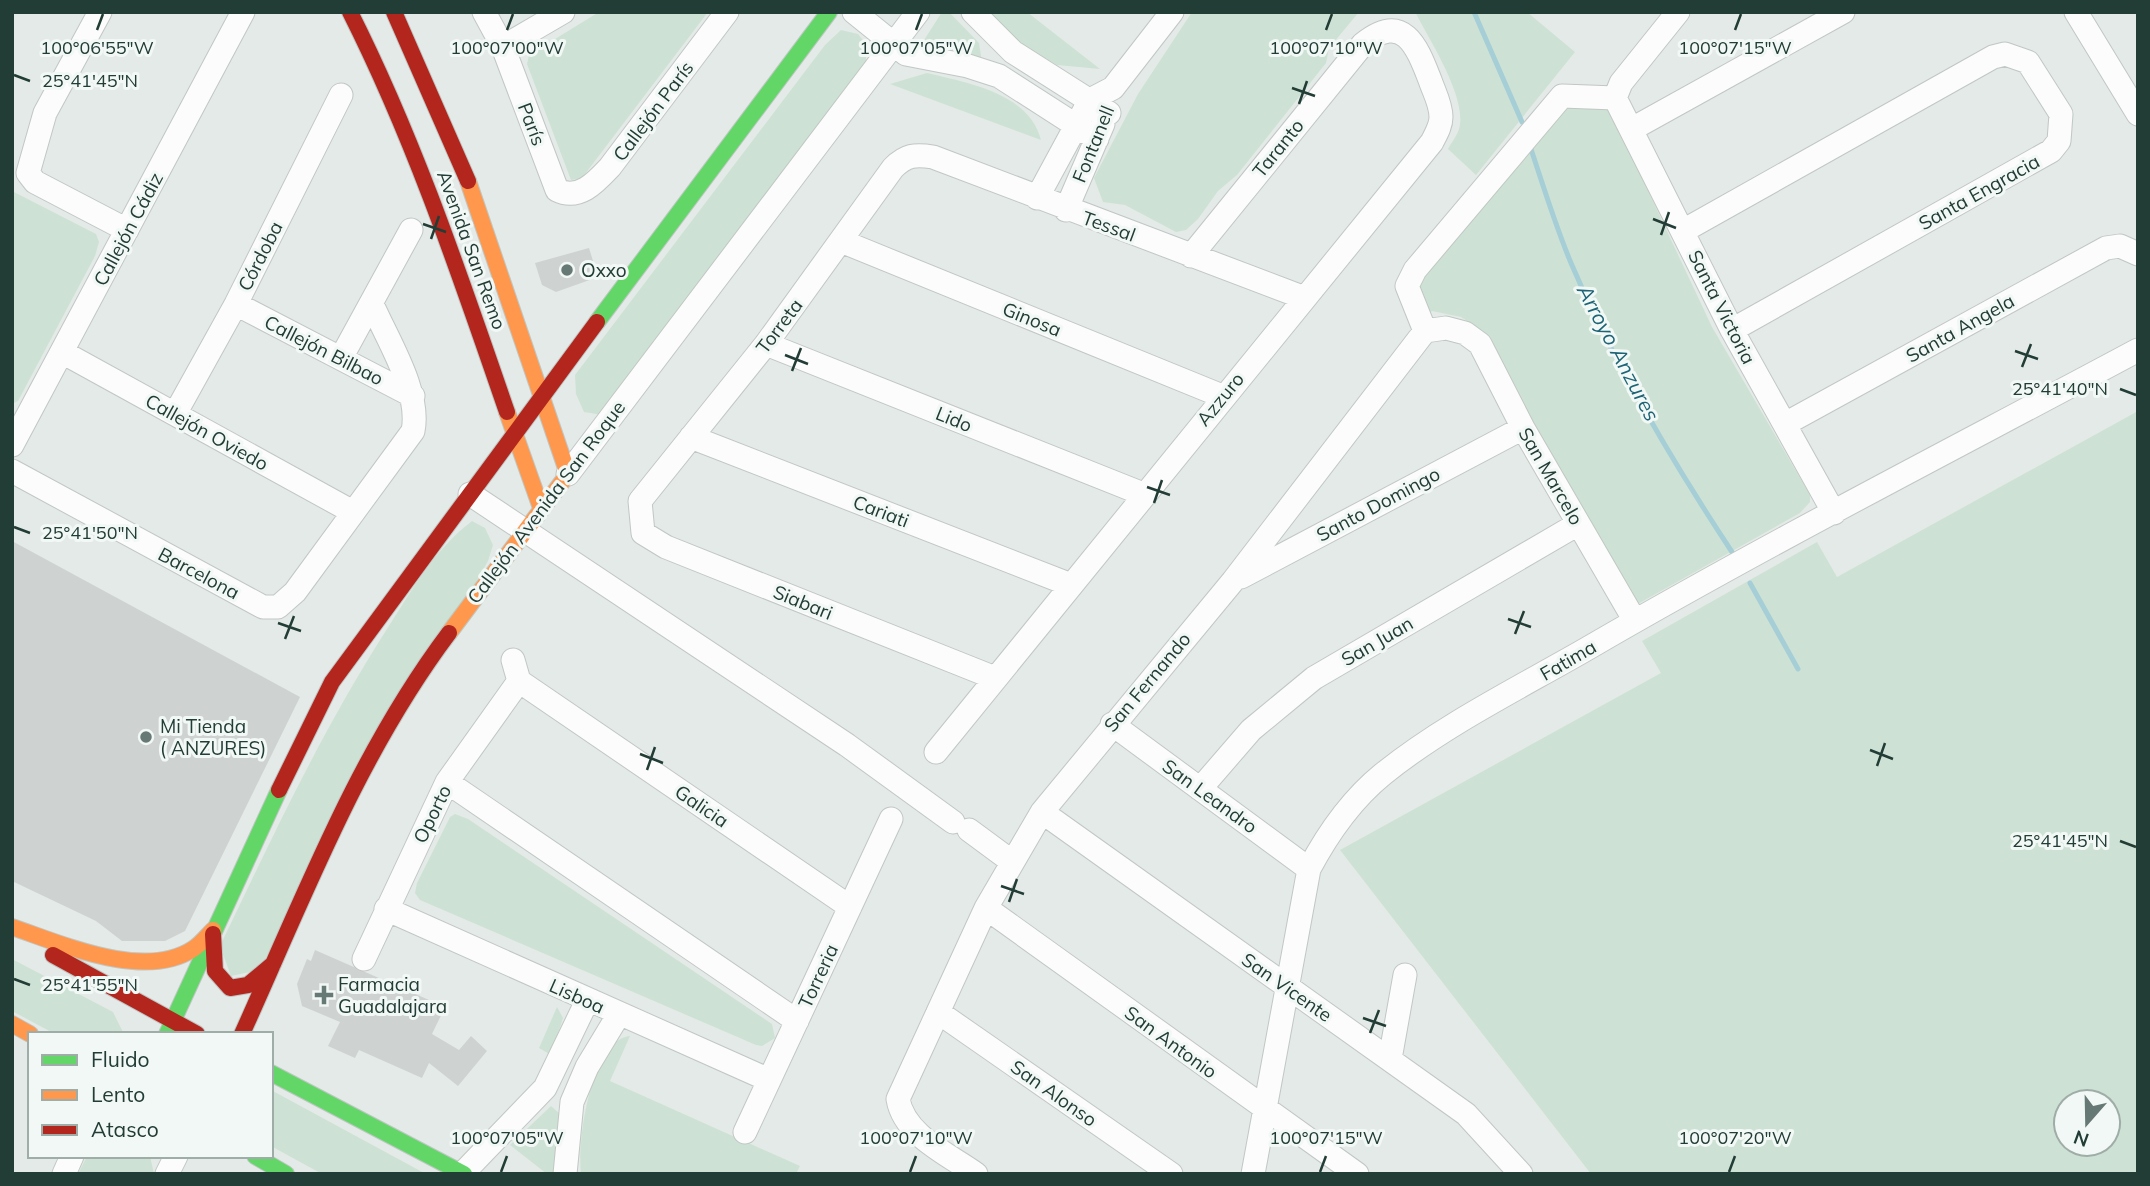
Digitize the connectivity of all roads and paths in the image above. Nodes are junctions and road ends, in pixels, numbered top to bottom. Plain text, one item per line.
1 (100, 12) edge
2 (243, 12) edge
3 (350, 12) edge
4 (394, 12) edge
5 (484, 12) edge
6 (562, 12) edge
7 (727, 12) edge
8 (830, 12) edge
9 (854, 12) edge
10 (918, 12) edge
11 (973, 12) edge
12 (1678, 12) edge
13 (1843, 12) edge
14 (2076, 12) edge
15 (1159, 16) edge
16 (1405, 34) joint
17 (892, 44) junction
18 (503, 47) junction
19 (1013, 52) junction
20 (999, 76) junction
21 (407, 83) junction
22 (1113, 88) junction
23 (341, 95) dead end
24 (1615, 99) junction
25 (1090, 100) junction
26 (1109, 113) junction
27 (2138, 114) edge
28 (1074, 125) junction
29 (1632, 129) junction
30 (1097, 139) junction
31 (917, 154) joint
32 (568, 195) joint
33 (1037, 198) junction
34 (1066, 210) junction
35 (127, 230) junction
36 (411, 230) dead end
37 (1683, 231) junction
38 (841, 241) junction
39 (2138, 254) edge
40 (1191, 256) junction
41 (1303, 297) junction
42 (236, 304) junction
43 (372, 304) junction
44 (1732, 330) junction
45 (1425, 331) junction
46 (766, 344) junction
47 (2138, 350) edge
48 (62, 352) junction
49 (341, 358) junction
50 (413, 396) junction
51 (541, 396) junction
52 (1222, 396) junction
53 (175, 414) junction
54 (1785, 424) junction
55 (1523, 428) junction
56 (514, 434) junction
57 (14, 437) edge
58 (691, 437) junction
59 (12, 471) edge
60 (568, 474) junction
61 (470, 494) junction
62 (1143, 494) junction
63 (640, 501) joint
64 (541, 508) junction
65 (351, 512) junction
66 (1834, 513) junction
67 (1578, 524) junction
68 (524, 530) junction
69 (1233, 581) junction
70 (1071, 585) junction
71 (1635, 621) junction
72 (516, 671) joint
73 (995, 678) junction
74 (1112, 724) junction
75 (936, 752) dead end
76 (447, 782) junction
77 (1200, 789) junction
78 (1042, 812) junction
79 (891, 819) dead end
80 (1011, 861) junction
81 (1308, 869) junction
82 (850, 906) junction
83 (986, 908) junction
84 (386, 909) junction
85 (12, 927) edge
86 (214, 929) junction
87 (12, 932) edge
88 (365, 958) dead end
89 (274, 962) junction
90 (1405, 975) dead end
91 (1285, 987) junction
92 (587, 1001) junction
93 (938, 1012) junction
94 (619, 1014) junction
95 (797, 1021) junction
96 (12, 1024) edge
97 (170, 1028) edge
98 (188, 1032) edge
99 (243, 1032) edge
100 (28, 1033) edge
101 (1390, 1059) junction
102 (273, 1074) edge
103 (769, 1080) junction
104 (545, 1088) junction
105 (572, 1101) junction
106 (1267, 1111) junction
107 (745, 1132) dead end
108 (71, 1158) edge
109 (175, 1158) edge
110 (258, 1158) edge
111 (464, 1173) edge
112 (64, 1174) edge
113 (167, 1174) edge
114 (286, 1174) edge
115 (565, 1174) edge
116 (975, 1174) edge
117 (1171, 1174) edge
118 (1253, 1174) edge
119 (1357, 1174) edge
120 (1521, 1174) edge

1 - 35 street
2 - 35 street, Callejón Cádiz
3 - 21 street, Avenida San Remo
4 - 21 street, Avenida San Remo
5 - 18 street, París
6 - 18 street
7 - 32 street, Callejón París
8 - 51 street
9 - 17 street
10 - 17 street, Callejón Avenida San Roque
11 - 19 street
12 - 24 street
13 - 29 street
14 - 27 street
15 - 22 street
16 - 40 street, Taranto
16 - 41 street, Azzuro
17 - 20 street
17 - 60 street, Callejón Avenida San Roque
18 - 32 street, París
19 - 20 street
19 - 25 street
20 - 28 street
21 - 51 street, Avenida San Remo
21 - 56 street, Avenida San Remo
22 - 25 street, Fontanell
22 - 26 street, Fontanell
23 - 42 street, Córdoba
24 - 29 street, Santa Victoria
24 - 45 street
25 - 26 street
25 - 28 street, Fontanell
26 - 30 street, Fontanell
28 - 30 street
28 - 33 street, Fontanell
29 - 37 street, Santa Victoria
30 - 34 street, Fontanell
31 - 33 street, Tessal
31 - 38 street, Torreta
33 - 34 street, Tessal
34 - 40 street, Tessal
35 - 48 street, Callejón Cádiz
36 - 43 street
37 - 44 street, Santa Victoria
37 - 44 street, Santa Engracia
38 - 46 street, Torreta
38 - 52 street, Ginosa
39 - 54 street, Santa Angela
40 - 41 street, Tessal
41 - 52 street, Azzuro
42 - 49 street, Callejón Bilbao
42 - 53 street, Córdoba
43 - 49 street
43 - 50 street
44 - 54 street, Santa Victoria
45 - 55 street, San Marcelo
45 - 69 street, San Fernando
46 - 58 street, Torreta
46 - 62 street, Lido
47 - 66 street, Fatima
48 - 53 street, Callejón Oviedo
48 - 57 street, Callejón Cádiz
49 - 50 street, Callejón Bilbao
50 - 65 street
51 - 56 street
51 - 60 street, Avenida San Remo
52 - 62 street, Azzuro
53 - 65 street, Callejón Oviedo
54 - 66 street, Santa Victoria
55 - 67 street, San Marcelo
55 - 69 street, Santo Domingo
56 - 61 street
56 - 64 street, Avenida San Remo
58 - 63 street, Torreta
58 - 70 street, Cariati
59 - 65 street, Barcelona
60 - 64 street, Callejón Avenida San Roque
61 - 68 street
61 - 86 street
62 - 70 street, Azzuro
63 - 73 street, Siabari
64 - 68 street, Callejón Avenida San Roque
66 - 71 street, Fatima
67 - 71 street, San Marcelo
67 - 77 street, San Juan
68 - 80 street
68 - 89 street, Callejón Avenida San Roque
69 - 74 street, San Fernando
70 - 73 street, Azzuro
71 - 81 street, Fatima
72 - 76 street, Oporto
72 - 82 street, Galicia
73 - 75 street, Azzuro
74 - 77 street, San Leandro
74 - 78 street, San Fernando
76 - 84 street, Oporto
76 - 95 street
77 - 81 street, San Leandro
78 - 80 street, San Fernando
78 - 91 street, San Vicente
79 - 82 street, Torreria
80 - 83 street, San Fernando
81 - 91 street, Fatima
82 - 95 street, Torreria
83 - 93 street, San Fernando
83 - 106 street, San Antonio
84 - 88 street, Oporto
84 - 92 street, Lisboa
85 - 86 street
86 - 89 street
86 - 97 street
87 - 97 street
89 - 99 street, Callejón Avenida San Roque
90 - 101 street
91 - 101 street, San Vicente
91 - 106 street, Fatima
92 - 94 street, Lisboa
92 - 104 street
93 - 116 street, San Fernando
93 - 117 street, San Alonso
94 - 103 street, Lisboa
94 - 105 street
95 - 103 street, Torreria
96 - 100 street
97 - 98 street
101 - 120 street, San Vicente
102 - 111 street
103 - 107 street, Torreria
104 - 105 street
104 - 111 street
105 - 115 street
106 - 118 street, Fatima
106 - 119 street, San Antonio
108 - 112 street
109 - 113 street
110 - 114 street

